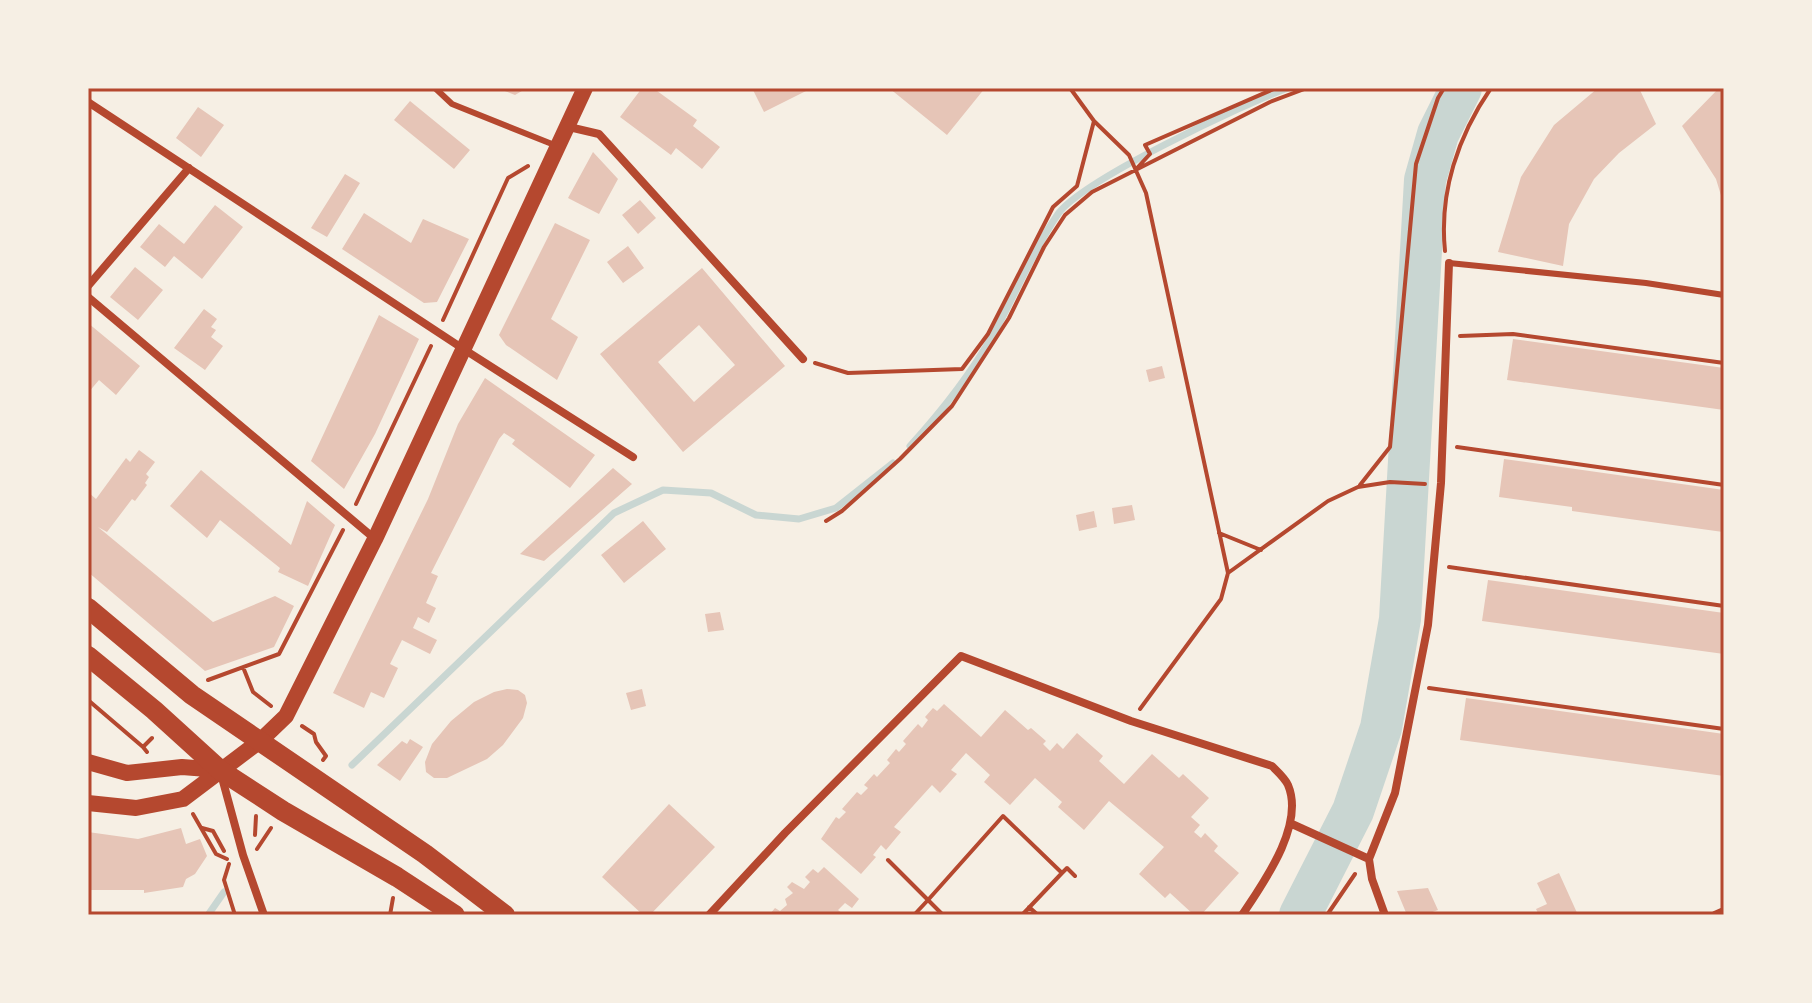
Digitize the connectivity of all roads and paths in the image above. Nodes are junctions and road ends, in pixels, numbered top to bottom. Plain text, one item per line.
1 (435, 88) edge
2 (585, 88) edge
3 (1070, 88) edge
4 (1276, 88) edge
5 (1307, 88) edge
6 (1444, 88) edge
7 (1491, 88) edge
8 (88, 102) edge
9 (1094, 121) junction
10 (569, 127) junction
11 (559, 147) junction
12 (189, 168) junction
13 (1136, 169) junction
14 (1449, 263) junction
15 (88, 286) edge
16 (1724, 295) edge
17 (88, 297) edge
18 (1446, 337) junction
19 (465, 350) junction
20 (803, 359) joint
21 (1724, 363) edge
22 (1442, 445) junction
23 (633, 457) dead end
24 (1427, 484) dead end
25 (1724, 485) edge
26 (1358, 487) junction
27 (350, 517) junction
28 (826, 521) dead end
29 (1219, 533) junction
30 (375, 539) junction
31 (1261, 550) junction
32 (1433, 564) junction
33 (1228, 573) junction
34 (1724, 606) edge
35 (88, 608) edge
36 (88, 656) edge
37 (243, 667) dead end
38 (1417, 686) junction
39 (88, 700) edge
40 (1131, 721) junction
41 (1724, 729) edge
42 (260, 741) junction
43 (143, 747) dead end
44 (88, 762) edge
45 (220, 770) junction
46 (88, 803) edge
47 (276, 821) dead end
48 (1292, 824) junction
49 (202, 828) dead end
50 (257, 849) dead end
51 (1369, 859) junction
52 (888, 860) dead end
53 (1062, 873) junction
54 (1075, 876) dead end
55 (394, 894) dead end
56 (928, 900) junction
57 (1029, 907) junction
58 (1724, 911) edge
59 (235, 915) edge
60 (264, 915) edge
61 (390, 915) edge
62 (455, 915) edge
63 (505, 915) edge
64 (709, 915) edge
65 (914, 915) edge
66 (943, 915) edge
67 (1022, 915) edge
68 (1038, 915) edge
69 (1242, 915) edge
70 (1327, 915) edge
71 (1385, 915) edge
72 (1715, 915) edge

1 - 11 lane
2 - 10 main road
3 - 9 path
4 - 13 path
5 - 13 path
6 - 26 path
7 - 14 path
8 - 12 street
9 - 13 path
9 - 20 path
10 - 11 main road
10 - 20 street
11 - 19 main road
12 - 15 street
12 - 19 street
13 - 28 path
13 - 29 path
14 - 16 lane
14 - 18 street
17 - 27 street
18 - 21 path
18 - 22 street
19 - 23 street
19 - 30 main road
22 - 25 path
22 - 32 street
24 - 26 path
26 - 31 path
27 - 30 street
27 - 37 path
29 - 31 path
29 - 33 path
30 - 42 main road
31 - 33 path
32 - 34 path
32 - 38 street
33 - 40 path
35 - 42 main road
36 - 45 main road
38 - 41 path
38 - 51 street
39 - 43 path
40 - 48 street
40 - 64 street
42 - 45 main road
42 - 63 main road
44 - 45 main road
45 - 46 main road
45 - 60 street
45 - 62 main road
47 - 50 path
48 - 51 street
48 - 69 street
49 - 59 path
51 - 70 path
51 - 71 street
52 - 56 path
53 - 54 path
53 - 56 path
53 - 57 path
55 - 61 path
56 - 65 path
56 - 66 path
57 - 67 path
57 - 68 path
58 - 72 street

